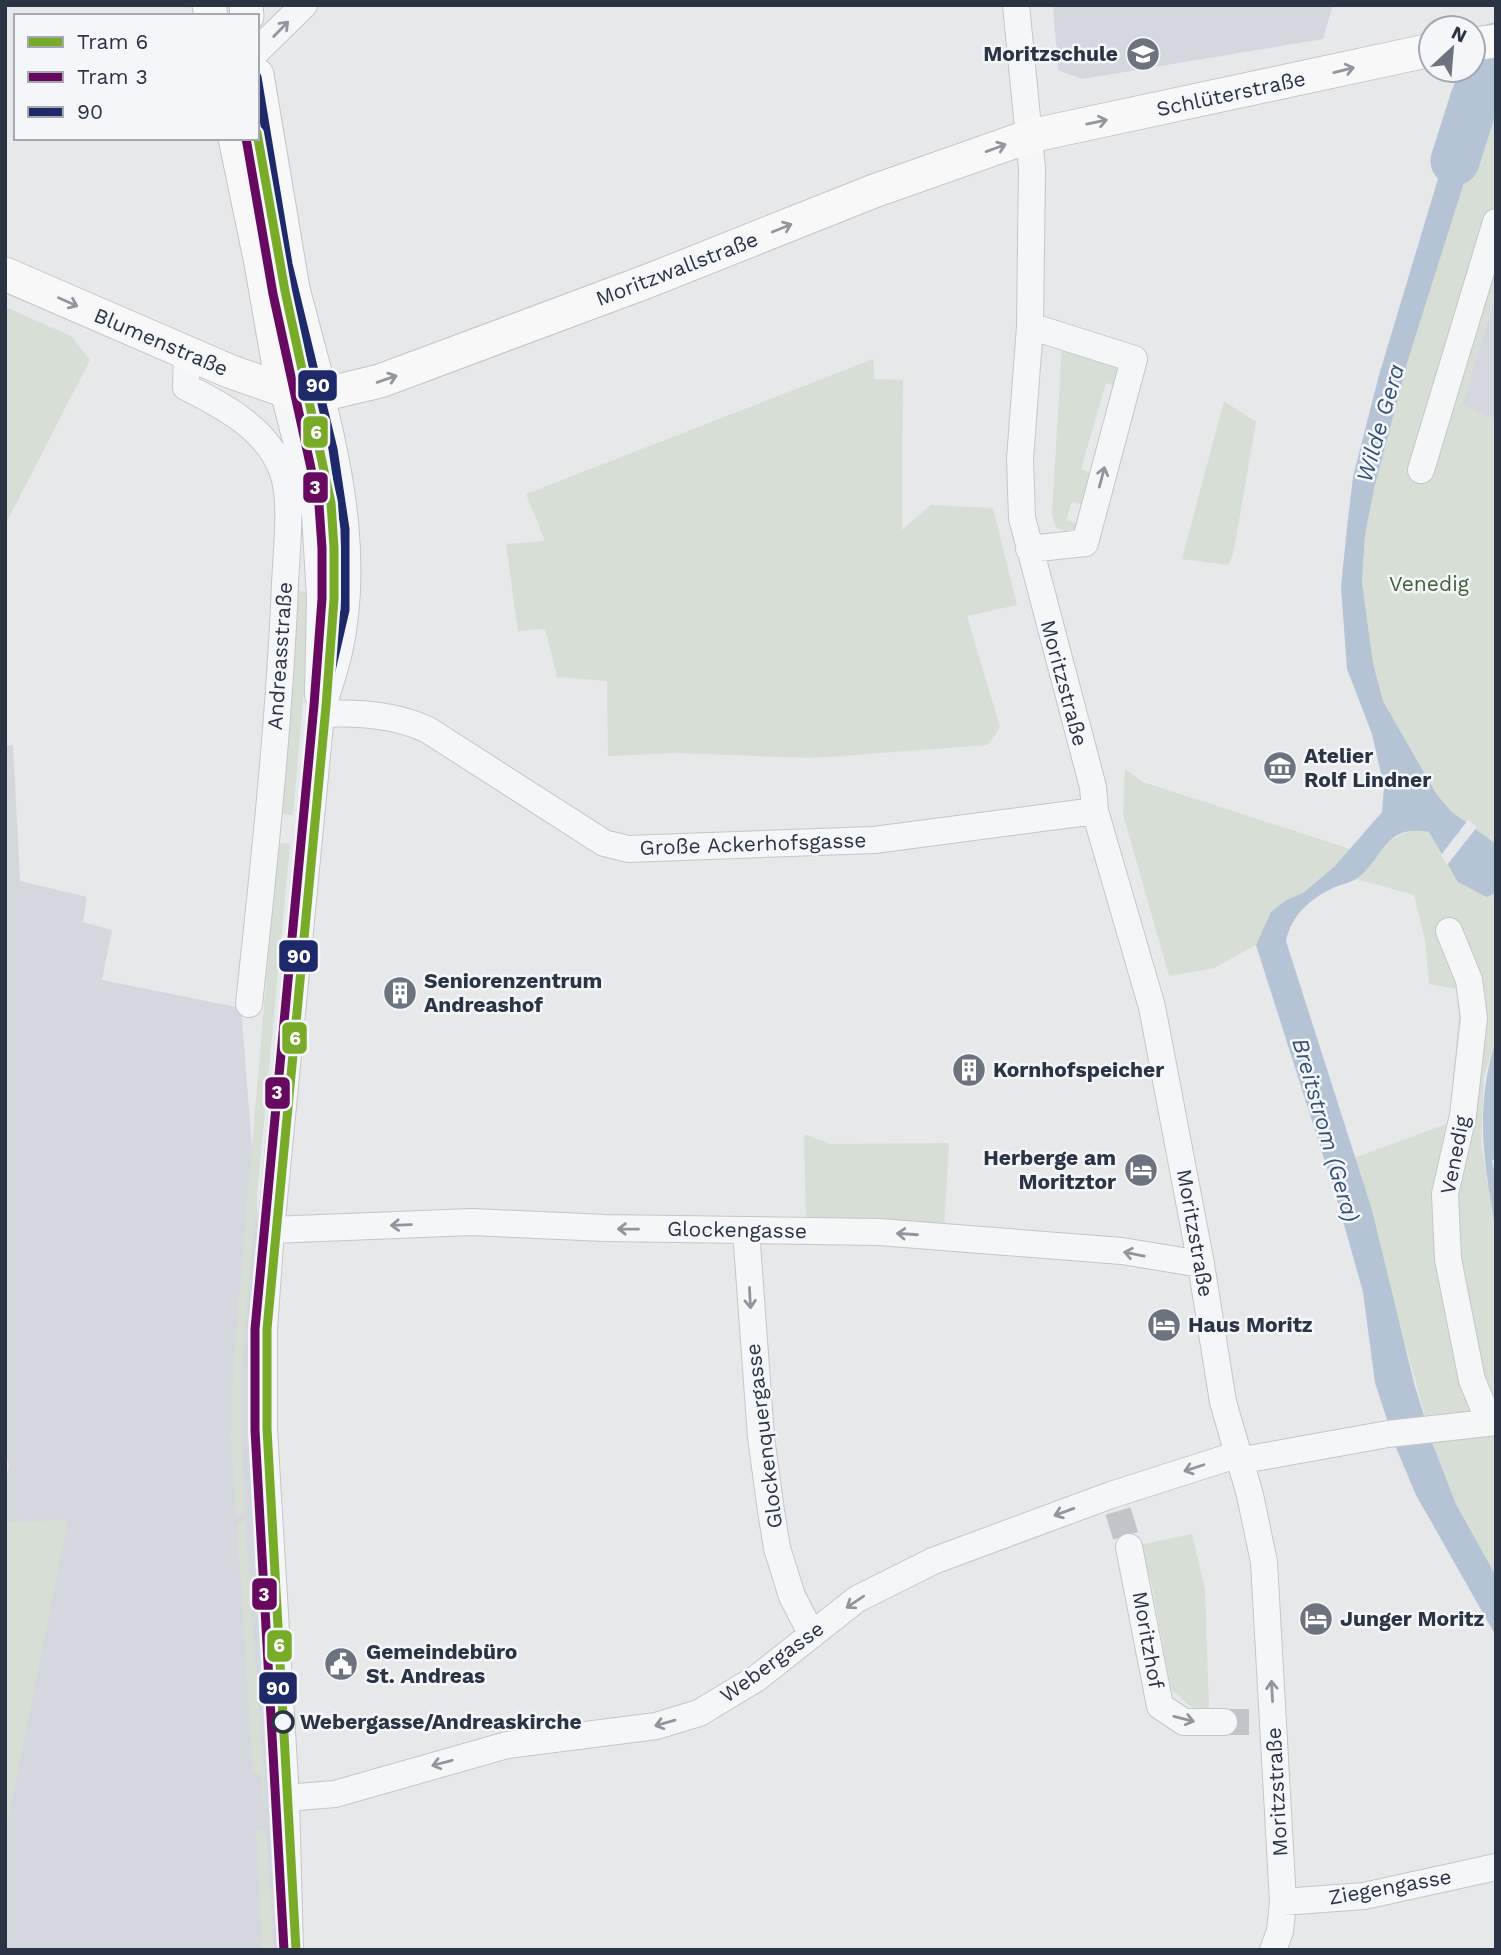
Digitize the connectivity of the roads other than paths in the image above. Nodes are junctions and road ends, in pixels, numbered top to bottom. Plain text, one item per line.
1 (304, 5) edge
2 (1016, 5) edge
3 (259, 49) edge
4 (1417, 53) edge
5 (259, 87) edge
6 (1030, 136) junction
7 (235, 140) edge
8 (1496, 222) edge
9 (5, 274) edge
10 (1030, 326) junction
11 (187, 355) junction
12 (282, 390) junction
13 (320, 394) junction
14 (1421, 470) dead end
15 (1029, 549) junction
16 (321, 714) junction
17 (1094, 811) junction
18 (1449, 931) dead end
19 (249, 1004) dead end
20 (271, 1230) junction
21 (746, 1230) junction
22 (1201, 1264) junction
23 (1492, 1421) edge
24 (1237, 1458) junction
25 (1129, 1547) tunnel mouth
26 (812, 1635) junction
27 (1249, 1722) junction
28 (286, 1798) junction
29 (1496, 1867) edge
30 (1283, 1902) junction
31 (1277, 1940) edge
32 (290, 1950) edge

3 -> 1 street
2 - 6 street, Moritzstraße
6 -> 4 main road, Schlüterstraße
5 - 13 main road
6 - 10 street, Moritzstraße
13 -> 6 main road, Moritzwallstraße
7 - 12 main road
8 - 14 street
9 -> 11 main road, Blumenstraße
10 - 15 street, Moritzstraße
15 -> 10 street
11 - 12 main road, Blumenstraße
11 - 19 street, Andreasstraße
12 - 13 main road, Blumenstraße
12 - 16 street, Andreasstraße
13 - 16 street, Andreasstraße
15 - 17 street, Moritzstraße
16 - 17 street, Große Ackerhofsgasse
16 - 20 street, Andreasstraße
17 - 22 street, Moritzstraße
18 - 23 street, Venedig
21 -> 20 street, Glockengasse
20 - 28 street, Andreasstraße
22 -> 21 street, Glockengasse
21 -> 26 street, Glockenquergasse
22 - 24 street, Moritzstraße
23 - 24 street, Venedig
24 -> 26 street, Webergasse
27 -> 24 street, Moritzstraße
25 -> 27 street, Moritzhof
26 -> 28 street, Webergasse
27 - 30 street, Moritzstraße
28 - 32 street, Andreasstraße
29 - 30 street, Ziegengasse
30 - 31 street, Moritzstraße

